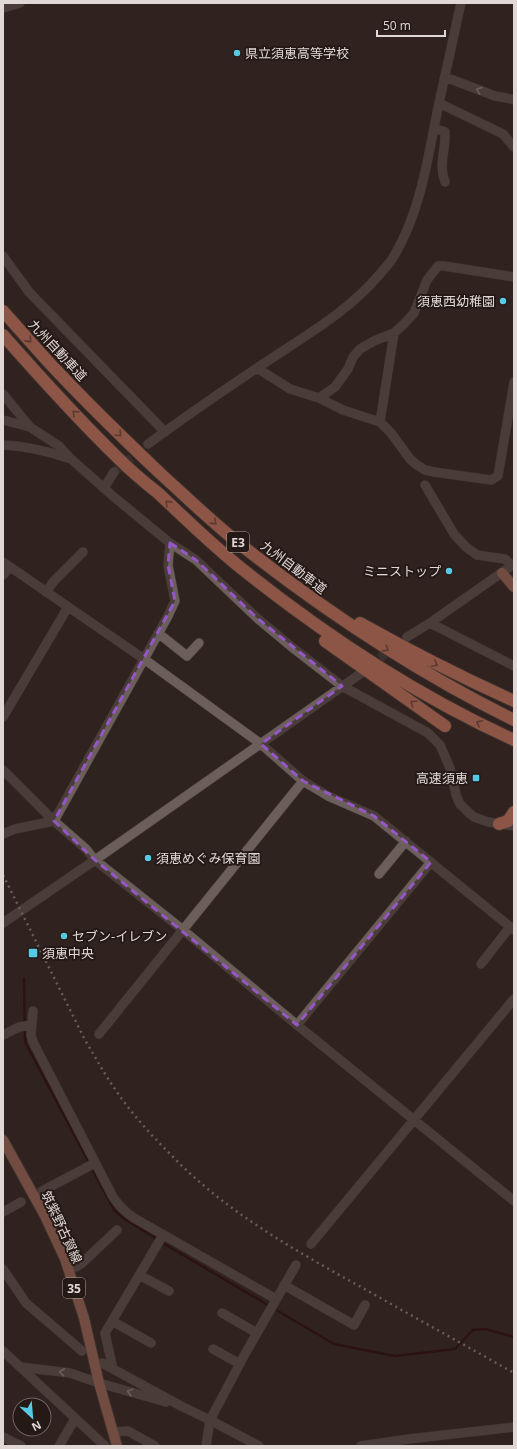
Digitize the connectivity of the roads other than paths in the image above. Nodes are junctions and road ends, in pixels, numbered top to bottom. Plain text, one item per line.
1 (20, 3) edge
2 (462, 3) edge
3 (3, 8) edge
4 (445, 77) junction
5 (514, 100) edge
6 (439, 104) junction
7 (434, 128) junction
8 (514, 147) edge
9 (445, 182) dead end
10 (3, 256) edge
11 (514, 277) edge
12 (3, 311) edge
13 (394, 333) junction
14 (3, 335) edge
15 (257, 368) junction
16 (514, 382) edge
17 (3, 394) edge
18 (319, 398) junction
19 (3, 420) edge
20 (380, 422) junction
21 (30, 427) junction
22 (165, 432) junction
23 (148, 444) tunnel mouth
24 (3, 445) edge
25 (70, 458) junction
26 (114, 472) tunnel mouth
27 (425, 485) dead end
28 (104, 488) junction
29 (235, 540) junction
30 (170, 543) junction
31 (83, 552) dead end
32 (6, 564) edge
33 (513, 565) edge
34 (246, 572) junction
35 (502, 573) junction
36 (3, 575) edge
37 (514, 587) edge
38 (46, 592) junction
39 (68, 607) junction
40 (430, 623) junction
41 (158, 633) junction
42 (407, 637) dead end
43 (199, 643) dead end
44 (144, 659) junction
45 (514, 666) edge
46 (360, 674) tunnel mouth
47 (342, 686) junction
48 (514, 700) edge
49 (3, 716) edge
50 (514, 720) edge
51 (445, 726) dead end
52 (514, 740) edge
53 (261, 744) junction
54 (3, 770) edge
55 (303, 781) junction
56 (514, 812) edge
57 (54, 821) junction
58 (499, 824) junction
59 (514, 826) edge
60 (3, 834) edge
61 (406, 841) junction
62 (95, 860) junction
63 (431, 862) junction
64 (379, 874) dead end
65 (3, 923) edge
66 (512, 929) edge
67 (183, 930) junction
68 (481, 964) dead end
69 (514, 999) edge
70 (33, 1011) dead end
71 (32, 1025) junction
72 (297, 1025) junction
73 (99, 1034) dead end
74 (3, 1035) edge
75 (414, 1119) junction
76 (3, 1140) edge
77 (95, 1162) junction
78 (42, 1191) dead end
79 (514, 1201) edge
80 (21, 1202) dead end
81 (3, 1212) edge
82 (117, 1230) dead end
83 (163, 1235) junction
84 (311, 1244) dead end
85 (296, 1265) dead end
86 (68, 1268) junction
87 (3, 1269) edge
88 (138, 1275) junction
89 (284, 1285) junction
90 (169, 1291) dead end
91 (276, 1299) junction
92 (365, 1305) dead end
93 (222, 1313) dead end
94 (112, 1321) junction
95 (257, 1333) junction
96 (151, 1343) dead end
97 (213, 1349) dead end
98 (3, 1351) edge
99 (82, 1352) dead end
100 (102, 1363) dead end
101 (240, 1364) junction
102 (20, 1367) junction
103 (113, 1369) junction
104 (99, 1383) junction
105 (181, 1406) junction
106 (76, 1419) junction
107 (210, 1420) junction
108 (514, 1427) edge
109 (113, 1432) junction
110 (3, 1437) edge
111 (22, 1446) edge
112 (59, 1446) edge
113 (105, 1446) edge
114 (117, 1446) edge
115 (155, 1446) edge
116 (206, 1446) edge
117 (259, 1446) edge
118 (361, 1446) edge

1 - 3 street
2 - 4 street
5 -> 4 street
4 - 6 street
6 - 7 street
6 - 8 street
7 - 9 street
7 - 15 street
10 - 22 street
11 - 13 street
12 -> 29 highway, 九州自動車道 / E3
13 - 18 street
13 - 20 street
34 -> 14 highway, E3
15 - 18 street
15 - 22 street
16 - 20 street
17 - 21 street
18 - 20 street
19 - 21 street
21 - 25 street
22 - 23 street
24 - 25 street
25 - 28 street
26 - 28 street
27 - 33 street
28 - 30 street
29 -> 48 highway
29 -> 50 highway, 九州自動車道 / E3
30 - 41 street
30 - 47 street
31 - 38 street
32 - 36 street
32 - 38 street
33 - 35 street
51 -> 34 highway
52 -> 34 highway, E3
35 - 37 main road
35 - 40 street
38 - 39 street
39 - 44 street
39 - 49 street
40 - 42 street
40 - 45 street
41 - 43 street
41 - 44 street
44 - 53 street
44 - 57 street
46 - 47 street
47 - 53 street
47 - 58 street
53 - 55 street
53 - 62 street
54 - 57 street
55 - 61 street
55 - 67 street
56 - 58 highway
57 - 60 street
57 - 62 street
58 - 59 street
61 - 63 street
61 - 64 street
62 - 65 street
62 - 67 street
63 - 66 street
63 - 72 street
66 - 68 street
67 - 72 street
67 - 73 street
69 - 75 street
70 - 71 street
71 - 74 street
71 - 77 street
72 - 75 street
75 - 79 street
75 - 84 street
76 - 86 main road, 筑紫野古賀線 / 35
77 - 78 street
77 - 83 street
80 - 81 street
82 - 86 street
83 - 88 street
83 - 91 street
85 - 89 street
86 - 104 main road, 筑紫野古賀線 / 35
87 - 99 street
88 - 90 street
88 - 94 street
89 - 91 street
89 - 92 street
91 - 95 street
93 - 95 street
94 - 96 street
94 - 103 street
95 - 101 street
97 - 101 street
98 - 102 street
100 - 103 street
101 - 107 street
104 -> 102 street
102 - 106 street
103 - 105 street
105 -> 104 street
104 - 109 main road, 筑紫野古賀線 / 35
105 - 107 street
106 - 112 street
106 - 113 street
107 - 116 street
107 - 117 street
108 - 118 street
109 - 114 main road, 筑紫野古賀線 / 35
109 - 115 street
110 - 111 street

